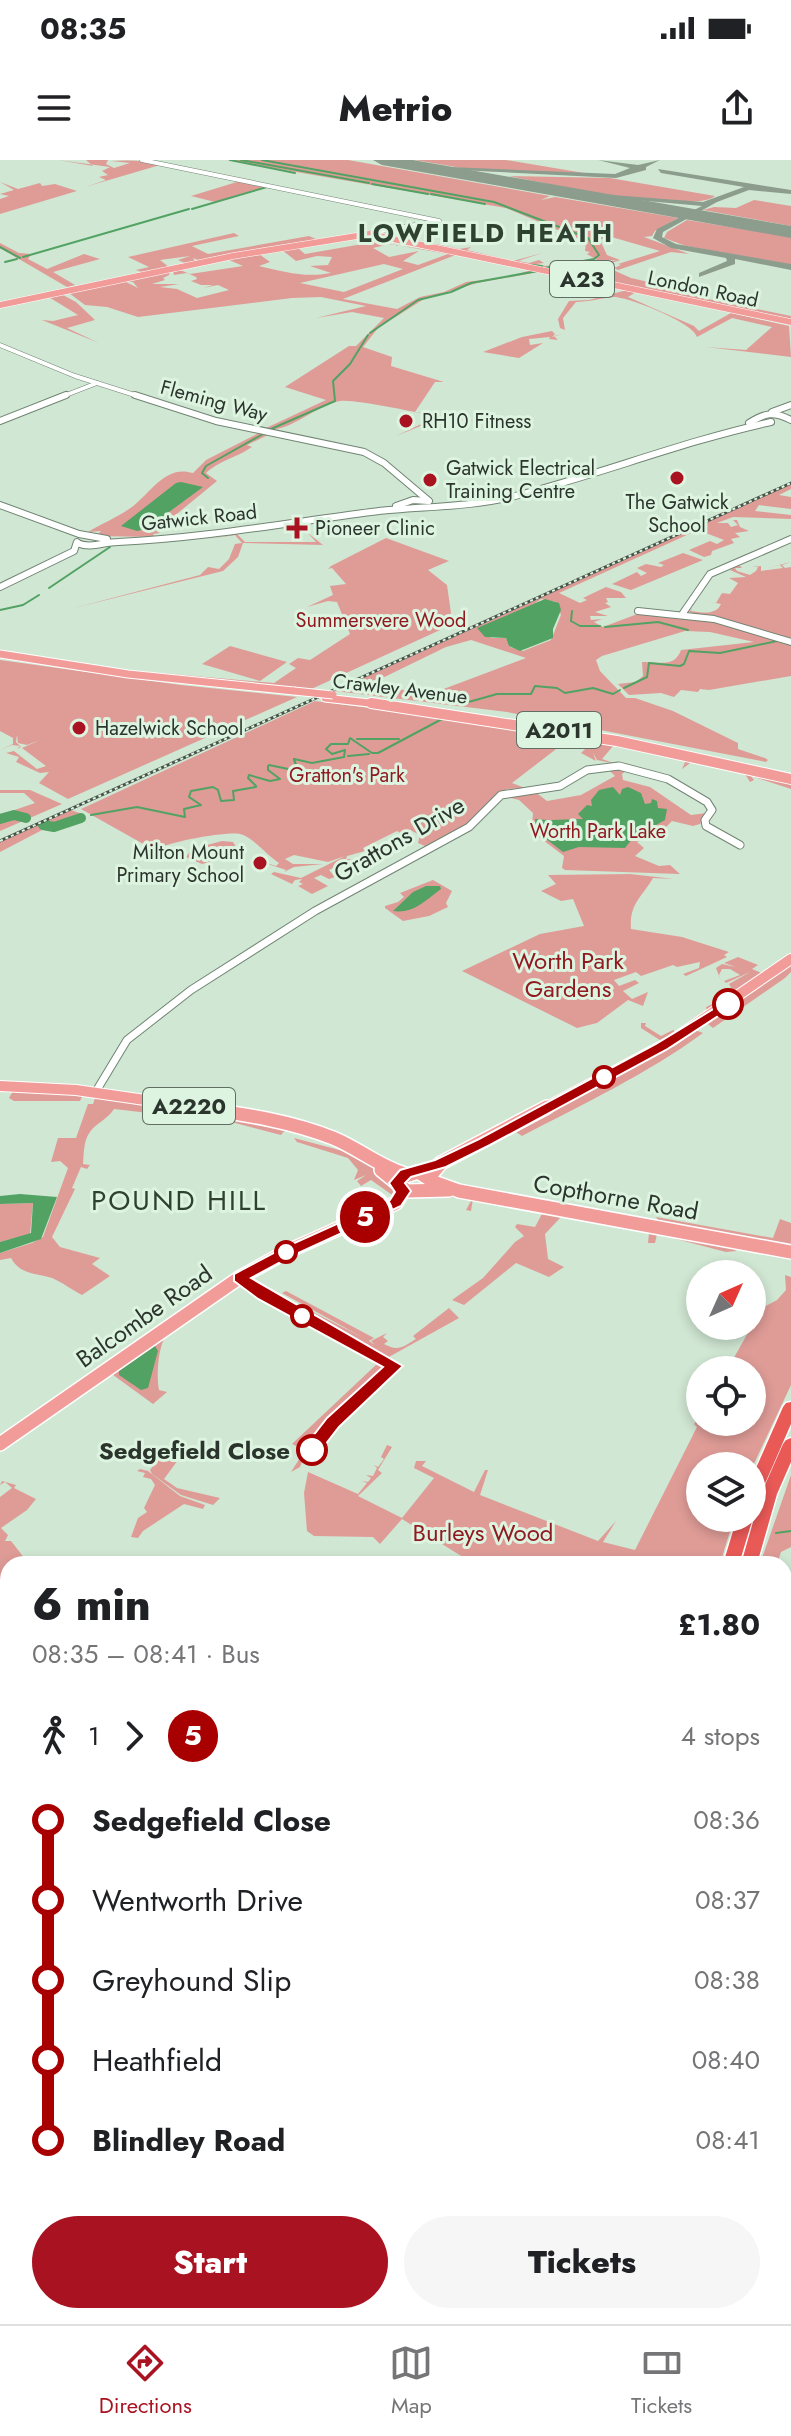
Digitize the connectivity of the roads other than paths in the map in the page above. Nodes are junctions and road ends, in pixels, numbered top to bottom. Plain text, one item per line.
1 (142, 160) edge
2 (374, 236) junction
3 (0, 306) edge
4 (791, 323) edge
5 (0, 345) edge
6 (97, 383) junction
7 (789, 406) edge
8 (768, 412) junction
9 (783, 416) junction
10 (756, 417) junction
11 (0, 421) edge
12 (773, 422) junction
13 (791, 422) edge
14 (727, 431) junction
15 (415, 490) junction
16 (408, 501) junction
17 (429, 502) junction
18 (454, 504) junction
19 (0, 505) edge
20 (419, 507) junction
21 (370, 512) junction
22 (66, 529) junction
23 (91, 538) junction
24 (791, 539) edge
25 (127, 541) junction
26 (77, 543) junction
27 (95, 546) junction
28 (21, 579) junction
29 (2, 589) edge
30 (638, 611) dead end
31 (683, 613) junction
32 (789, 641) edge
33 (0, 656) edge
34 (329, 696) junction
35 (791, 775) edge
36 (740, 845) dead end
37 (791, 959) edge
38 (0, 1086) edge
39 (95, 1093) junction
40 (370, 1160) junction
41 (441, 1163) junction
42 (408, 1173) junction
43 (413, 1191) junction
44 (791, 1252) edge
45 (791, 1407) edge
46 (0, 1444) edge
47 (791, 1444) edge
48 (766, 1463) edge
49 (741, 1532) edge
50 (733, 1556) edge
51 (751, 1556) edge

1 - 2 street
2 - 3 main road
2 - 3 main road, London Road / A23
2 - 4 main road, London Road / A23
5 - 6 street, Fleming Way
6 - 11 street
6 - 15 street, Fleming Way
7 - 8 street
7 - 9 street
8 - 9 street
8 - 10 street, Gatwick Road
9 - 12 street
9 - 13 street
10 - 12 street
10 - 14 street, Gatwick Road
12 - 13 street
12 - 14 street, Gatwick Road
14 - 18 street, Gatwick Road
15 - 16 street
15 - 17 street, Fleming Way
16 - 17 street, Gatwick Road
16 - 20 street
16 - 21 street, Gatwick Road
17 - 18 street, Gatwick Road
17 - 20 street
18 - 20 street, Gatwick Road
19 - 22 street
20 - 21 street, Gatwick Road
21 - 25 street, Gatwick Road
22 - 23 street
22 - 26 street
23 - 25 street, Gatwick Road
23 - 26 street, Gatwick Road
23 - 27 street
24 - 31 street
25 - 27 street, Gatwick Road
26 - 27 street
26 - 28 street, Gatwick Road
27 - 28 street, Gatwick Road
28 - 29 street, Gatwick Road
30 - 31 street
31 - 32 street
33 - 34 main road, Crawley Avenue / A2011, bridge
34 - 35 main road, Crawley Avenue / A2011
34 - 35 main road, Crawley Avenue / A2011
36 - 39 street, Grattons Drive
37 - 41 main road, Balcombe Road
38 - 39 main road, A2220
39 - 40 main road, A2220
40 - 42 main road, A2220
40 - 43 main road
41 - 42 main road
41 - 43 main road, Balcombe Road
42 - 43 main road
42 - 43 main road
43 - 44 main road, Copthorne Road
43 - 46 main road, Balcombe Road
45 - 48 highway
47 - 51 highway
49 - 50 highway

